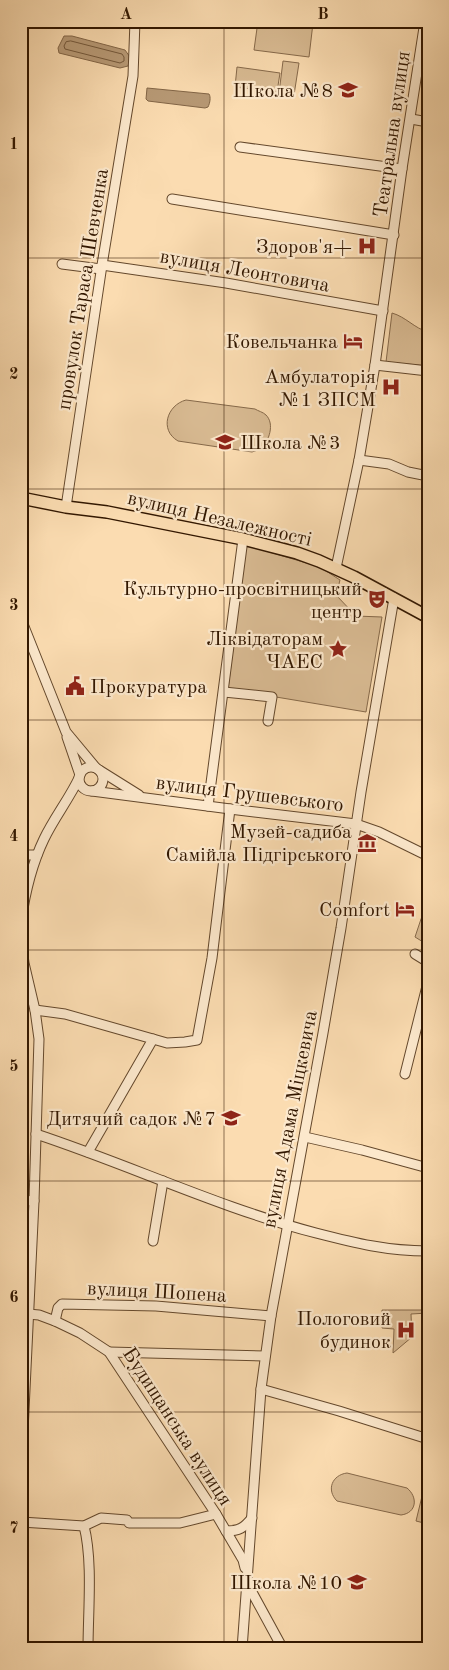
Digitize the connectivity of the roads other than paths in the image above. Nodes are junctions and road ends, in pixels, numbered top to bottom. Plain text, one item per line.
1 (135, 21) edge
2 (424, 26) edge
3 (411, 119) junction
4 (428, 122) edge
5 (240, 147) dead end
6 (402, 169) junction
7 (172, 199) dead end
8 (394, 235) junction
9 (62, 264) dead end
10 (101, 267) junction
11 (383, 311) junction
12 (375, 365) junction
13 (428, 371) edge
14 (359, 460) junction
15 (428, 476) edge
16 (21, 498) edge
17 (66, 506) junction
18 (243, 539) junction
19 (336, 568) junction
20 (394, 598) junction
21 (428, 617) edge
22 (21, 619) edge
23 (224, 692) junction
24 (268, 721) dead end
25 (66, 732) junction
26 (97, 769) junction
27 (80, 776) junction
28 (90, 791) junction
29 (69, 798) junction
30 (144, 798) junction
31 (208, 806) junction
32 (230, 809) junction
33 (356, 824) junction
34 (21, 855) edge
35 (37, 855) junction
36 (428, 856) edge
37 (21, 921) edge
38 (21, 940) edge
39 (415, 954) dead end
40 (428, 962) edge
41 (428, 982) edge
42 (35, 1010) junction
43 (154, 1039) junction
44 (405, 1074) dead end
45 (36, 1134) junction
46 (305, 1137) junction
47 (88, 1152) junction
48 (428, 1168) edge
49 (163, 1181) junction
50 (21, 1200) edge
51 (34, 1201) junction
52 (287, 1225) junction
53 (153, 1241) dead end
54 (428, 1251) edge
55 (28, 1314) junction
56 (271, 1316) junction
57 (55, 1321) junction
58 (109, 1352) junction
59 (265, 1356) junction
60 (261, 1389) junction
61 (428, 1439) edge
62 (21, 1473) edge
63 (216, 1514) junction
64 (252, 1518) junction
65 (21, 1522) edge
66 (84, 1526) junction
67 (226, 1531) junction
68 (247, 1578) junction
69 (88, 1649) edge
70 (242, 1649) edge
71 (283, 1649) edge

1 - 10 street, провулок Тараса Шевченка
2 - 3 street, Театральна вулиця
3 - 4 street
3 - 6 street, Театральна вулиця
5 - 6 street
6 - 8 street, Театральна вулиця
7 - 8 street
8 - 11 street, Театральна вулиця
9 - 10 street, вулиця Леонтовича
10 - 11 street, вулиця Леонтовича
10 - 17 street, провулок Тараса Шевченка
11 - 12 street, Театральна вулиця
12 - 13 street
12 - 14 street, Театральна вулиця
14 - 15 street
14 - 19 street, Театральна вулиця
16 - 17 main road, вулиця Незалежності
17 - 18 main road, вулиця Незалежності
18 - 19 main road, вулиця Незалежності
18 - 23 street
19 - 20 main road, вулиця Незалежності
20 - 21 main road, вулиця Незалежності
20 - 33 street, вулиця Адама Міцкевича
22 - 25 street
23 - 24 street
23 - 31 street
25 - 26 street, вулиця Грушевського
25 - 27 street
26 - 27 street
26 - 28 street
26 - 30 street, вулиця Грушевського
27 - 28 street
27 - 29 street
28 - 29 street
28 - 30 street
29 - 35 street
30 - 31 street, вулиця Грушевського
31 - 32 street, вулиця Грушевського
32 - 33 street, вулиця Грушевського
32 - 43 street
33 - 36 street, вулиця Грушевського
33 - 46 street, вулиця Адама Міцкевича
34 - 35 street
35 - 37 street
38 - 42 street
39 - 40 street
41 - 44 street
42 - 43 street
42 - 45 street
43 - 47 street
45 - 47 street
45 - 51 street
46 - 48 street
46 - 52 street, вулиця Адама Міцкевича
47 - 49 street
49 - 52 street
49 - 53 street
50 - 51 street
51 - 55 street
52 - 54 street
52 - 56 street, вулиця Адама Міцкевича
55 - 57 street, Будищанська вулиця
55 - 62 street
56 - 57 street, вулиця Шопена
56 - 59 street, вулиця Адама Міцкевича
57 - 58 street, Будищанська вулиця
58 - 59 street
58 - 63 street, Будищанська вулиця
59 - 60 street, вулиця Адама Міцкевича
60 - 61 street
60 - 64 street, вулиця Адама Міцкевича
63 - 66 street
63 - 67 street, Будищанська вулиця
64 - 67 street
64 - 68 street, вулиця Адама Міцкевича
65 - 66 street
66 - 69 street
67 - 68 street, Будищанська вулиця
68 - 70 street, вулиця Адама Міцкевича
68 - 71 street, Будищанська вулиця

